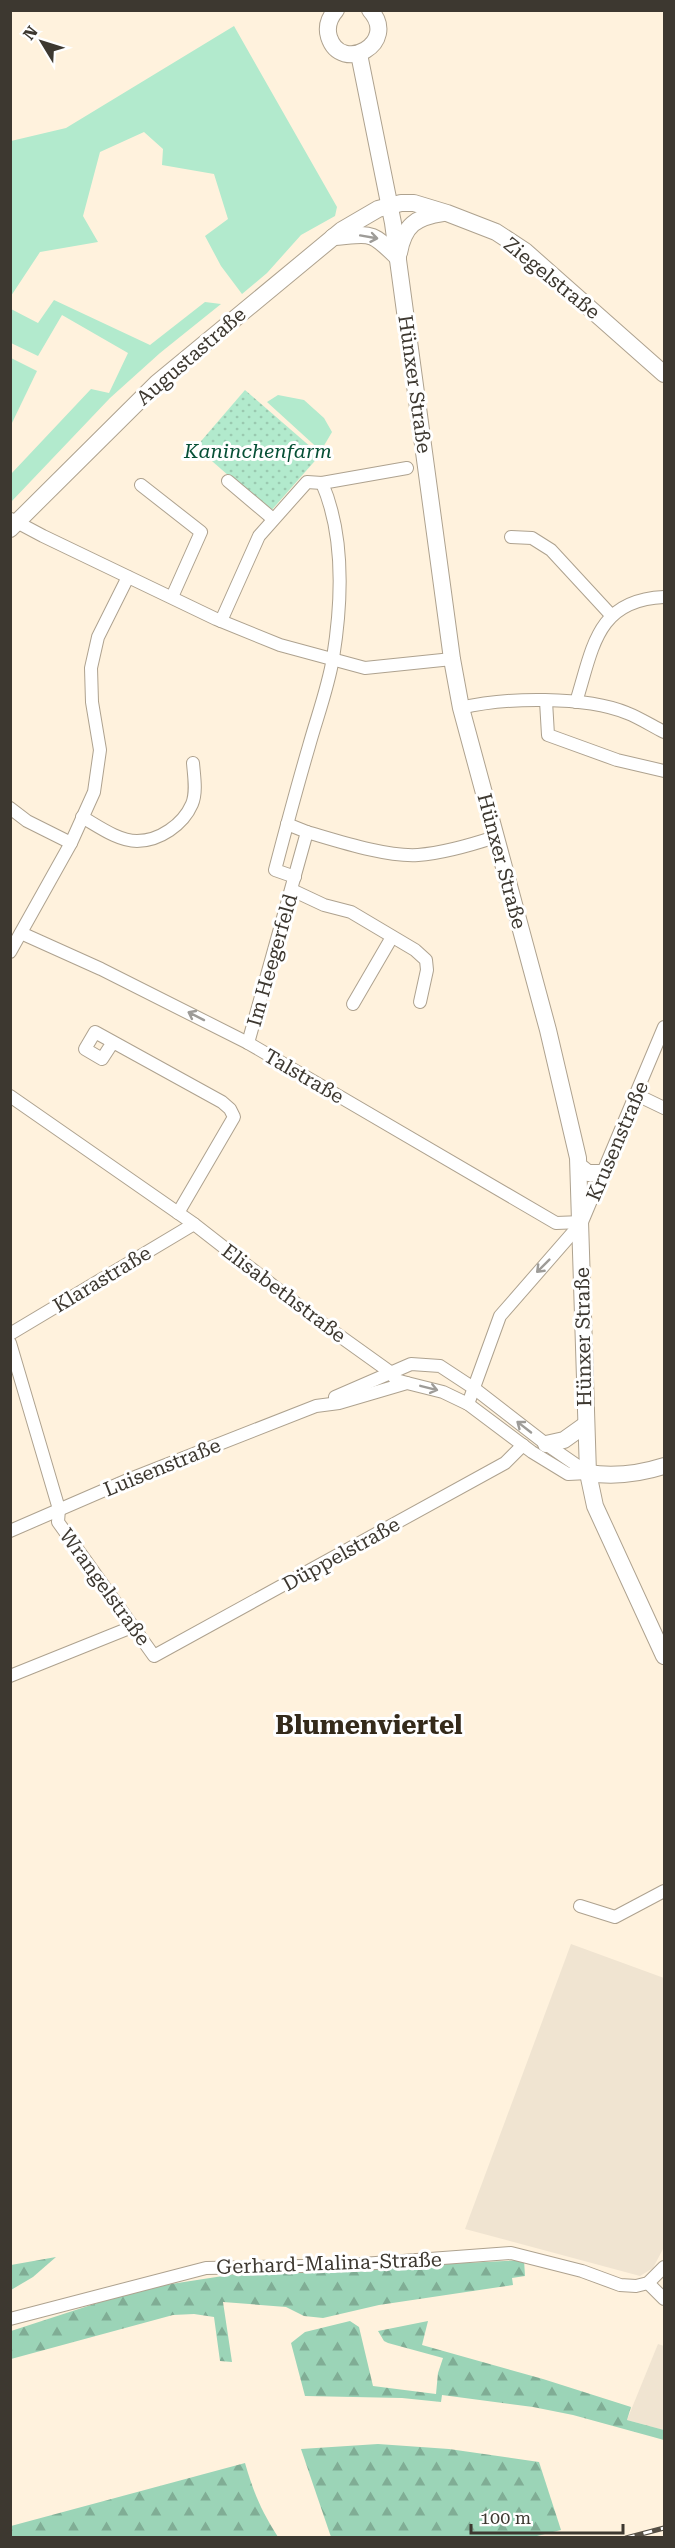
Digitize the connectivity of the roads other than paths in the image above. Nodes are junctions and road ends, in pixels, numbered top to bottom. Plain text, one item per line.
1 (370, 10) edge
2 (329, 13) edge
3 (359, 54) junction
4 (390, 205) junction
5 (447, 213) junction
6 (332, 237) junction
7 (398, 258) junction
8 (664, 374) edge
9 (407, 468) dead end
10 (228, 482) dead end
11 (322, 483) junction
12 (141, 485) dead end
13 (273, 519) junction
14 (13, 523) edge
15 (511, 537) dead end
16 (128, 577) junction
17 (172, 597) junction
18 (664, 597) edge
19 (611, 615) junction
20 (221, 621) junction
21 (333, 659) junction
22 (452, 659) junction
23 (546, 701) junction
24 (576, 702) junction
25 (461, 708) junction
26 (664, 732) edge
27 (193, 763) dead end
28 (664, 771) edge
29 (10, 808) edge
30 (82, 817) junction
31 (287, 824) junction
32 (307, 832) junction
33 (495, 837) junction
34 (71, 843) junction
35 (295, 877) junction
36 (292, 890) junction
37 (21, 933) junction
38 (392, 937) junction
39 (10, 952) edge
40 (420, 1002) dead end
41 (353, 1004) dead end
42 (664, 1027) edge
43 (114, 1042) dead end
44 (248, 1043) junction
45 (637, 1095) junction
46 (10, 1096) edge
47 (664, 1108) edge
48 (579, 1166) junction
49 (602, 1173) junction
50 (178, 1213) junction
51 (556, 1222) junction
52 (582, 1222) junction
53 (194, 1224) junction
54 (560, 1248) junction
55 (10, 1334) edge
56 (10, 1343) edge
57 (390, 1372) junction
58 (407, 1383) junction
59 (475, 1389) junction
60 (468, 1404) junction
61 (316, 1406) junction
62 (585, 1425) junction
63 (546, 1444) junction
64 (523, 1445) junction
65 (664, 1466) edge
66 (588, 1473) junction
67 (59, 1509) junction
68 (10, 1531) edge
69 (132, 1627) junction
70 (154, 1656) joint
71 (664, 1656) edge
72 (10, 1676) edge
73 (664, 1891) edge
74 (580, 1906) dead end
75 (664, 2267) edge
76 (648, 2283) junction
77 (664, 2299) edge
78 (10, 2319) edge

1 - 3 main road
2 - 3 main road
3 - 4 main road, Hünxer Straße
4 - 5 main road, Ziegelstraße
4 - 6 main road, Augustastraße
4 - 7 main road, Hünxer Straße
5 - 7 main road
5 - 8 main road, Ziegelstraße
6 -> 7 main road
6 - 14 main road, Augustastraße
7 - 22 main road, Hünxer Straße
9 - 11 street
10 - 13 street
11 - 13 street
11 - 21 street, Im Heegerfeld
12 - 17 street
13 - 20 street
14 - 16 street
15 - 19 street
16 - 17 street
16 - 30 street
17 - 20 street
18 - 19 street
19 - 24 street
20 - 21 street
21 - 22 street
21 - 31 street, Im Heegerfeld
22 - 25 main road, Hünxer Straße
23 - 24 street
23 - 25 street
23 - 28 street
24 - 26 street
25 - 33 main road, Hünxer Straße
27 - 30 street
29 - 34 street
30 - 34 street
31 - 32 street
31 - 35 street, Im Heegerfeld
32 - 33 street
32 - 35 street, Im Heegerfeld
33 - 48 main road, Hünxer Straße
34 - 37 street
35 - 36 street, Im Heegerfeld
36 - 38 street
36 - 44 street, Im Heegerfeld
37 - 39 street
44 -> 37 street, Talstraße
38 - 40 street
38 - 41 street
42 - 45 street, Krusenstraße
43 - 50 street
44 - 51 street, Talstraße
45 - 47 street
45 - 49 street, Krusenstraße
46 - 50 street, Elisabethstraße
48 - 49 main road
48 - 52 main road, Hünxer Straße
49 - 52 street, Krusenstraße
50 - 53 street, Elisabethstraße
51 - 52 street
51 - 54 street
52 - 54 street
52 - 62 main road, Hünxer Straße
53 - 55 street, Klarastraße
53 - 57 street, Elisabethstraße
54 -> 59 street
56 - 67 street, Wrangelstraße
57 - 58 street
57 - 59 street, Luisenstraße
57 - 61 street, Luisenstraße
58 -> 60 street
58 - 61 street, Luisenstraße
59 - 60 street
63 -> 59 street, Luisenstraße
60 - 64 street
61 - 67 street, Luisenstraße
62 - 63 main road
62 - 66 main road, Hünxer Straße
63 - 66 street, Luisenstraße
64 - 66 street
64 - 70 street, Düppelstraße
65 - 66 main road
66 - 71 main road, Hünxer Straße
67 - 68 street, Luisenstraße
67 - 69 street, Wrangelstraße
69 - 70 street, Wrangelstraße
69 - 72 street
73 - 74 street
75 - 76 street
76 - 77 street
76 - 78 street, Gerhard-Malina-Straße

